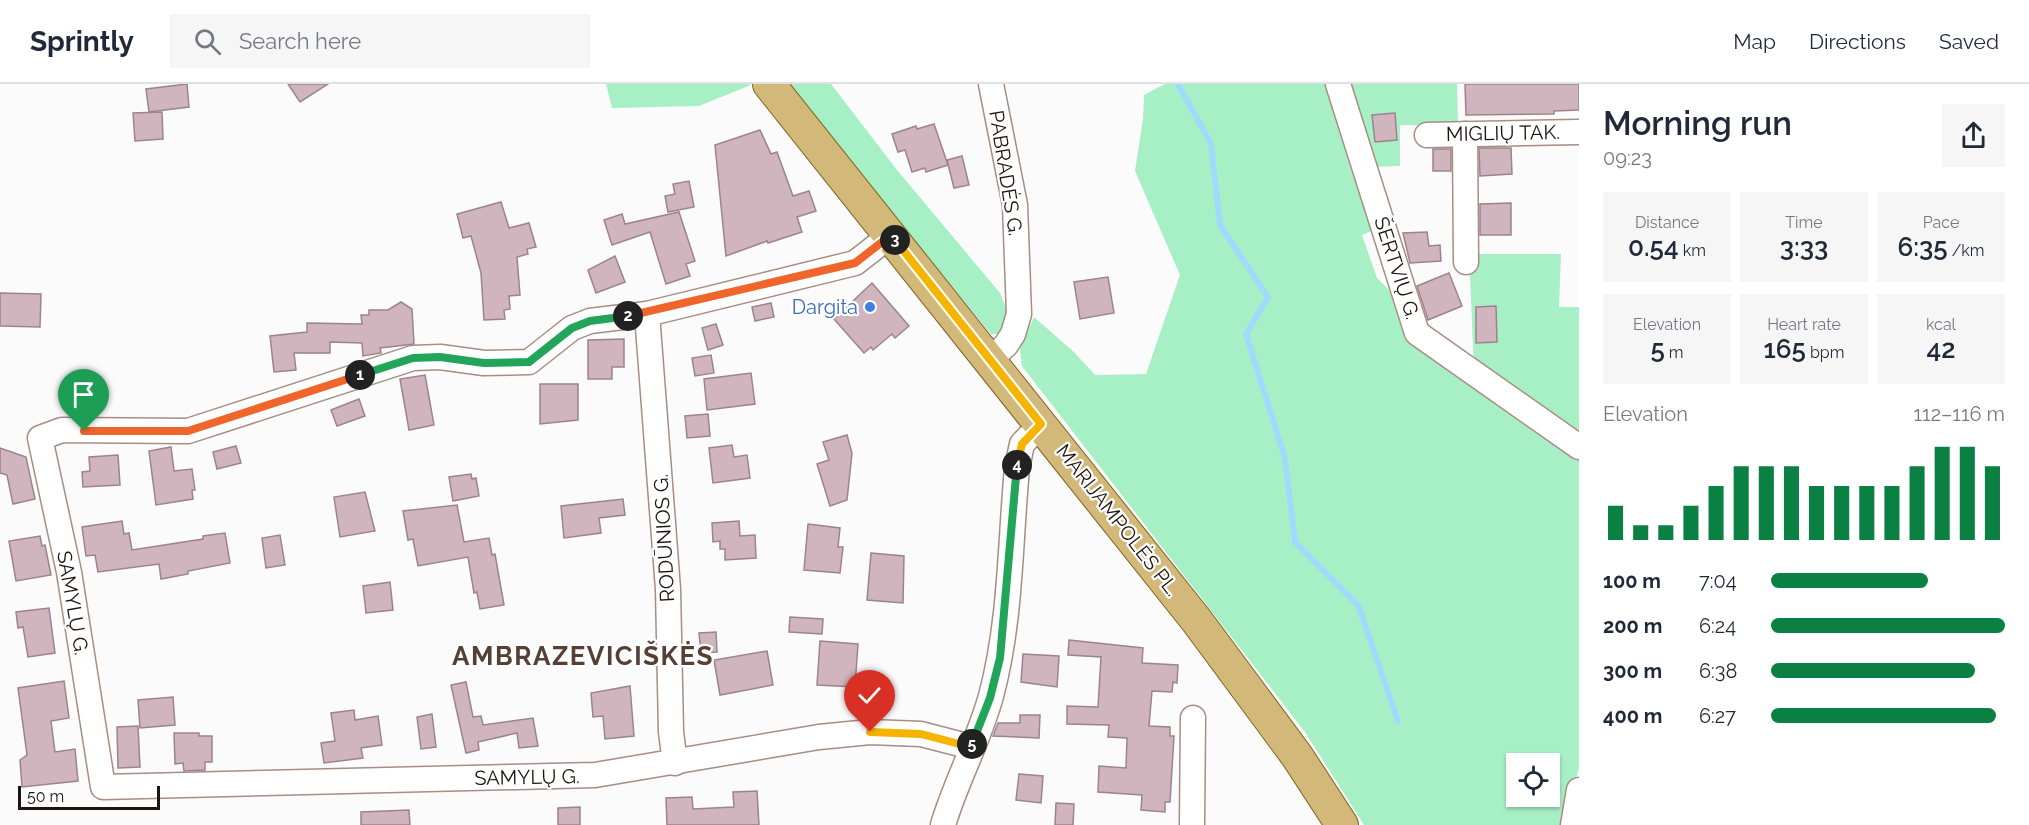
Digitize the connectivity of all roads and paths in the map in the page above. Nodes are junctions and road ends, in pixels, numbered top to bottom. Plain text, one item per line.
1 (769, 84) edge
2 (991, 84) edge
3 (1338, 84) edge
4 (1579, 132) edge
5 (1465, 134) junction
6 (1427, 135) dead end
7 (891, 235) junction
8 (1467, 262) dead end
9 (647, 314) junction
10 (990, 360) junction
11 (1041, 424) junction
12 (1579, 447) edge
13 (1193, 718) dead end
14 (971, 747) junction
15 (675, 763) junction
16 (1579, 790) edge
17 (943, 825) edge
18 (1192, 825) edge
19 (1342, 825) edge
20 (1573, 825) edge

1 - 7 main road, MARIJAMPOLĖS PL.
2 - 10 street, PABRADĖS G.
3 - 12 street, ŠERTVIŲ G.
4 - 5 street, MIGLIŲ TAK.
5 - 6 street, MIGLIŲ TAK.
5 - 8 street
7 - 9 street, SAMYLŲ G.
7 - 10 main road, MARIJAMPOLĖS PL.
9 - 15 street, RODŪNIOS G.
9 - 15 street, SAMYLŲ G.
10 - 11 main road, MARIJAMPOLĖS PL.
11 - 14 street
11 - 19 main road, MARIJAMPOLĖS PL.
13 - 18 street
14 - 15 street, SAMYLŲ G.
14 - 17 street
16 - 20 street

